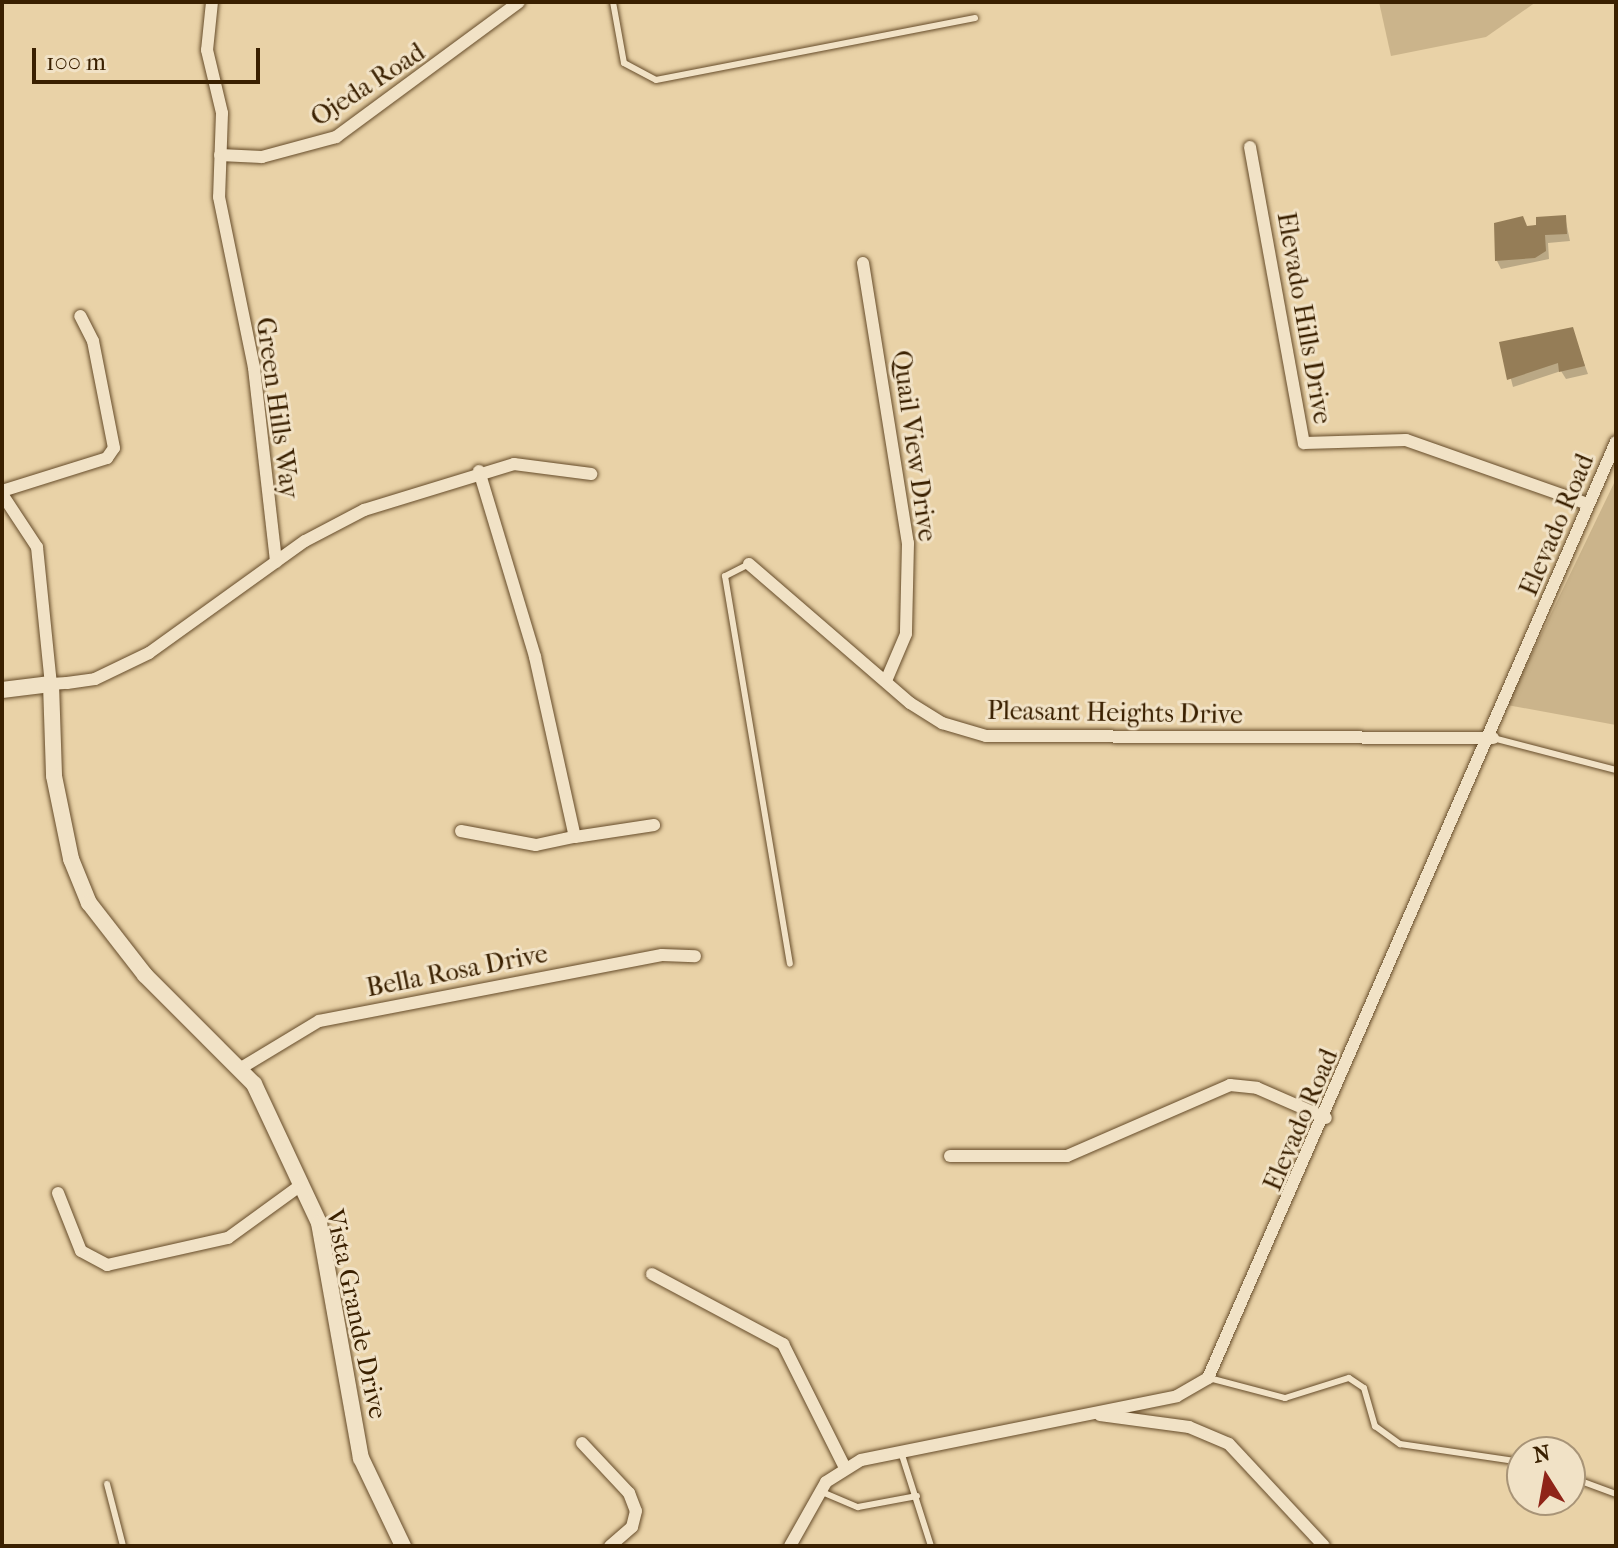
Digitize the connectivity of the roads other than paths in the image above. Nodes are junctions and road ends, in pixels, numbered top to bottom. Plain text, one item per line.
1 (212, 2) edge
2 (519, 2) edge
3 (613, 2) edge
4 (975, 18) dead end
5 (1250, 147) dead end
6 (220, 155) junction
7 (863, 263) dead end
8 (80, 316) dead end
9 (1616, 442) edge
10 (479, 471) junction
11 (591, 474) dead end
12 (2, 492) edge
13 (1588, 504) junction
14 (276, 562) junction
15 (749, 564) joint
16 (886, 681) junction
17 (51, 684) junction
18 (2, 690) edge
19 (1493, 738) junction
20 (1616, 770) edge
21 (654, 825) dead end
22 (461, 831) dead end
23 (575, 837) junction
24 (695, 956) dead end
25 (790, 964) dead end
26 (241, 1068) junction
27 (1326, 1118) junction
28 (950, 1156) dead end
29 (301, 1185) junction
30 (58, 1193) dead end
31 (652, 1274) dead end
32 (1208, 1378) junction
33 (1089, 1413) junction
34 (582, 1443) dead end
35 (901, 1452) junction
36 (1506, 1460) edge
37 (845, 1468) junction
38 (1586, 1483) edge
39 (107, 1484) dead end
40 (819, 1490) junction
41 (1616, 1494) edge
42 (917, 1496) junction
43 (123, 1546) edge
44 (403, 1546) edge
45 (610, 1546) edge
46 (790, 1546) edge
47 (931, 1546) edge
48 (1324, 1546) edge

1 - 6 street, Green Hills Way
2 - 6 street, Ojeda Road
3 - 4 lane
5 - 13 street, Elevado Hills Drive
6 - 14 street, Green Hills Way
7 - 16 street, Quail View Drive
8 - 12 street
9 - 13 street, Elevado Road
10 - 11 street
10 - 14 street
10 - 23 street
12 - 17 street
13 - 19 street, Elevado Road
14 - 17 street
15 - 16 street, Pleasant Heights Drive
15 - 25 lane
16 - 19 street, Pleasant Heights Drive
17 - 18 street
17 - 26 street, Vista Grande Drive
19 - 20 lane
19 - 27 street, Elevado Road
21 - 23 street
22 - 23 street
24 - 26 street, Bella Rosa Drive
26 - 29 street, Vista Grande Drive
27 - 28 street
27 - 32 street, Elevado Road
29 - 30 street
29 - 44 street, Vista Grande Drive
31 - 37 street
32 - 33 street
32 - 36 lane
33 - 35 street
33 - 48 street
34 - 45 street
35 - 37 street
35 - 42 lane
37 - 40 street
38 - 41 lane
39 - 43 lane
40 - 42 lane
40 - 46 street
42 - 47 lane

